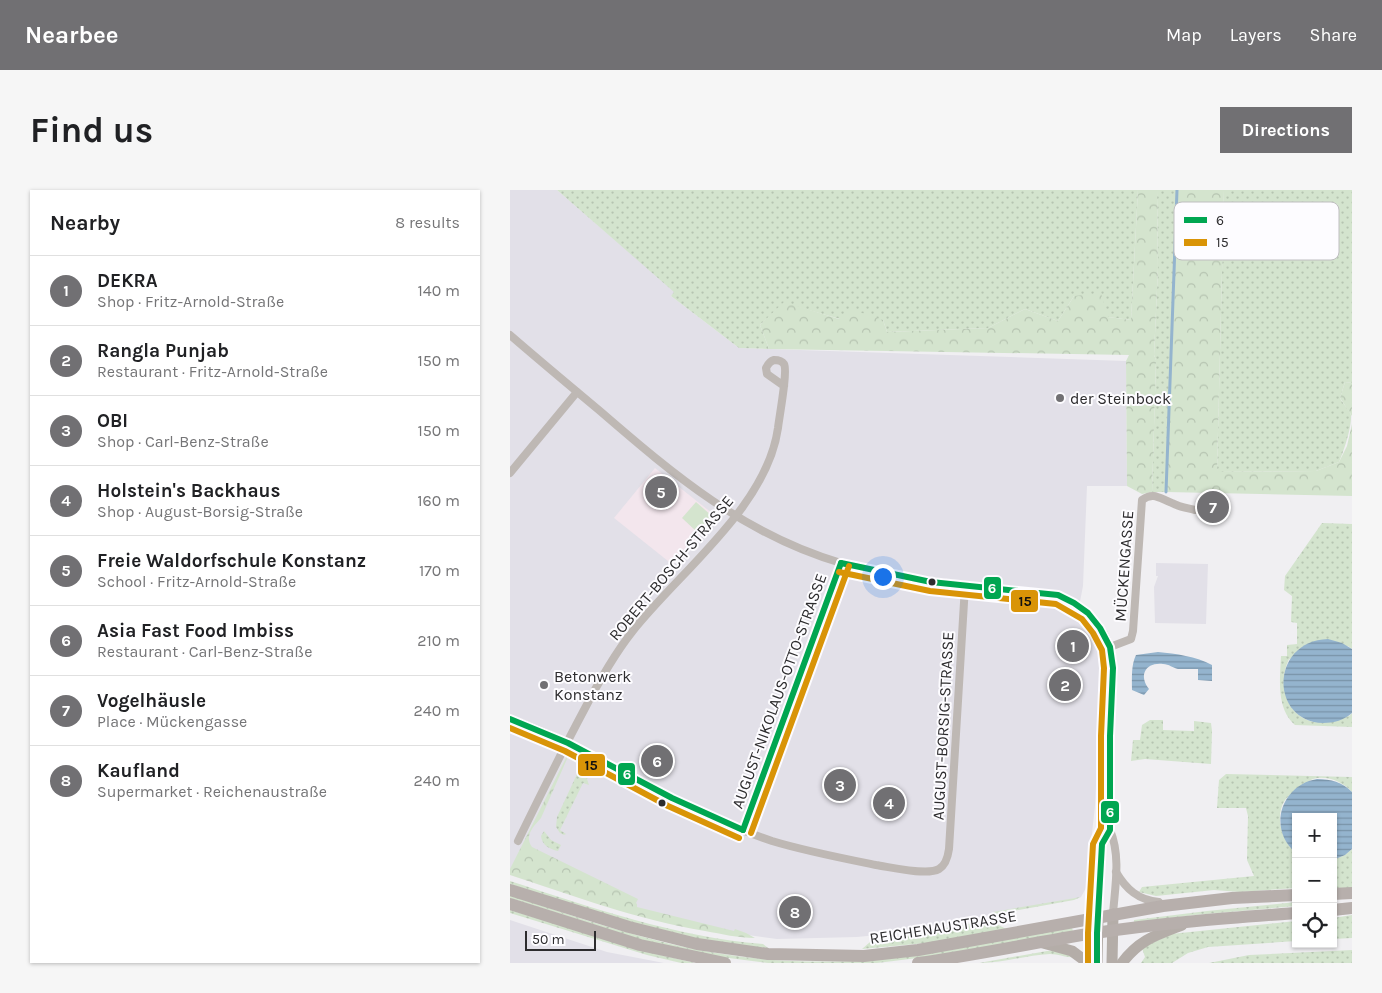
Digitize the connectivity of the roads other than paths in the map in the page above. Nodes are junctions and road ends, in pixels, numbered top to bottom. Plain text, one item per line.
1 (510, 336) edge
2 (784, 386) dead end
3 (577, 392) junction
4 (510, 473) edge
5 (1195, 510) dead end
6 (736, 516) junction
7 (841, 563) junction
8 (965, 586) junction
9 (1110, 647) junction
10 (510, 718) edge
11 (566, 743) junction
12 (743, 830) junction
13 (1110, 830) junction
14 (518, 841) dead end
15 (1116, 872) junction
16 (510, 890) edge
17 (1352, 893) edge
18 (1337, 894) edge
19 (1292, 895) edge
20 (510, 904) edge
21 (1163, 906) junction
22 (1352, 908) edge
23 (1337, 910) edge
24 (1292, 913) edge
25 (1113, 914) junction
26 (1098, 916) junction
27 (1190, 922) junction
28 (1112, 931) junction
29 (1097, 933) junction
30 (1040, 942) junction
31 (725, 963) edge
32 (918, 963) edge
33 (1088, 963) edge
34 (1097, 963) edge
35 (1112, 963) edge
36 (1122, 963) edge

1 - 3 street
2 - 6 street, ROBERT-BOSCH-STRASSE
3 - 4 street
3 - 6 street
5 - 9 street, MÜCKENGASSE
6 - 7 street
6 - 11 street, ROBERT-BOSCH-STRASSE
7 - 8 street
7 - 12 street, AUGUST-NIKOLAUS-OTTO-STRASSE
8 - 9 street
8 - 12 street, AUGUST-BORSIG-STRASSE
9 - 13 street
10 - 11 street
11 - 12 street
11 - 14 street, ROBERT-BOSCH-STRASSE
13 - 15 street
13 - 26 street
15 - 21 street
15 - 25 street
16 - 26 main road, REICHENAUSTRASSE
17 - 18 main road
19 - 21 main road, REICHENAUSTRASSE
20 - 31 main road
21 - 25 main road, REICHENAUSTRASSE
22 - 23 main road
24 - 27 main road, REICHENAUSTRASSE
25 - 26 main road, REICHENAUSTRASSE
25 - 28 street
26 - 29 street
27 - 28 main road, REICHENAUSTRASSE
27 - 36 street
28 - 29 main road, REICHENAUSTRASSE
28 - 35 street
29 - 30 main road, REICHENAUSTRASSE
29 - 34 street
30 - 32 main road, REICHENAUSTRASSE
30 - 33 street

